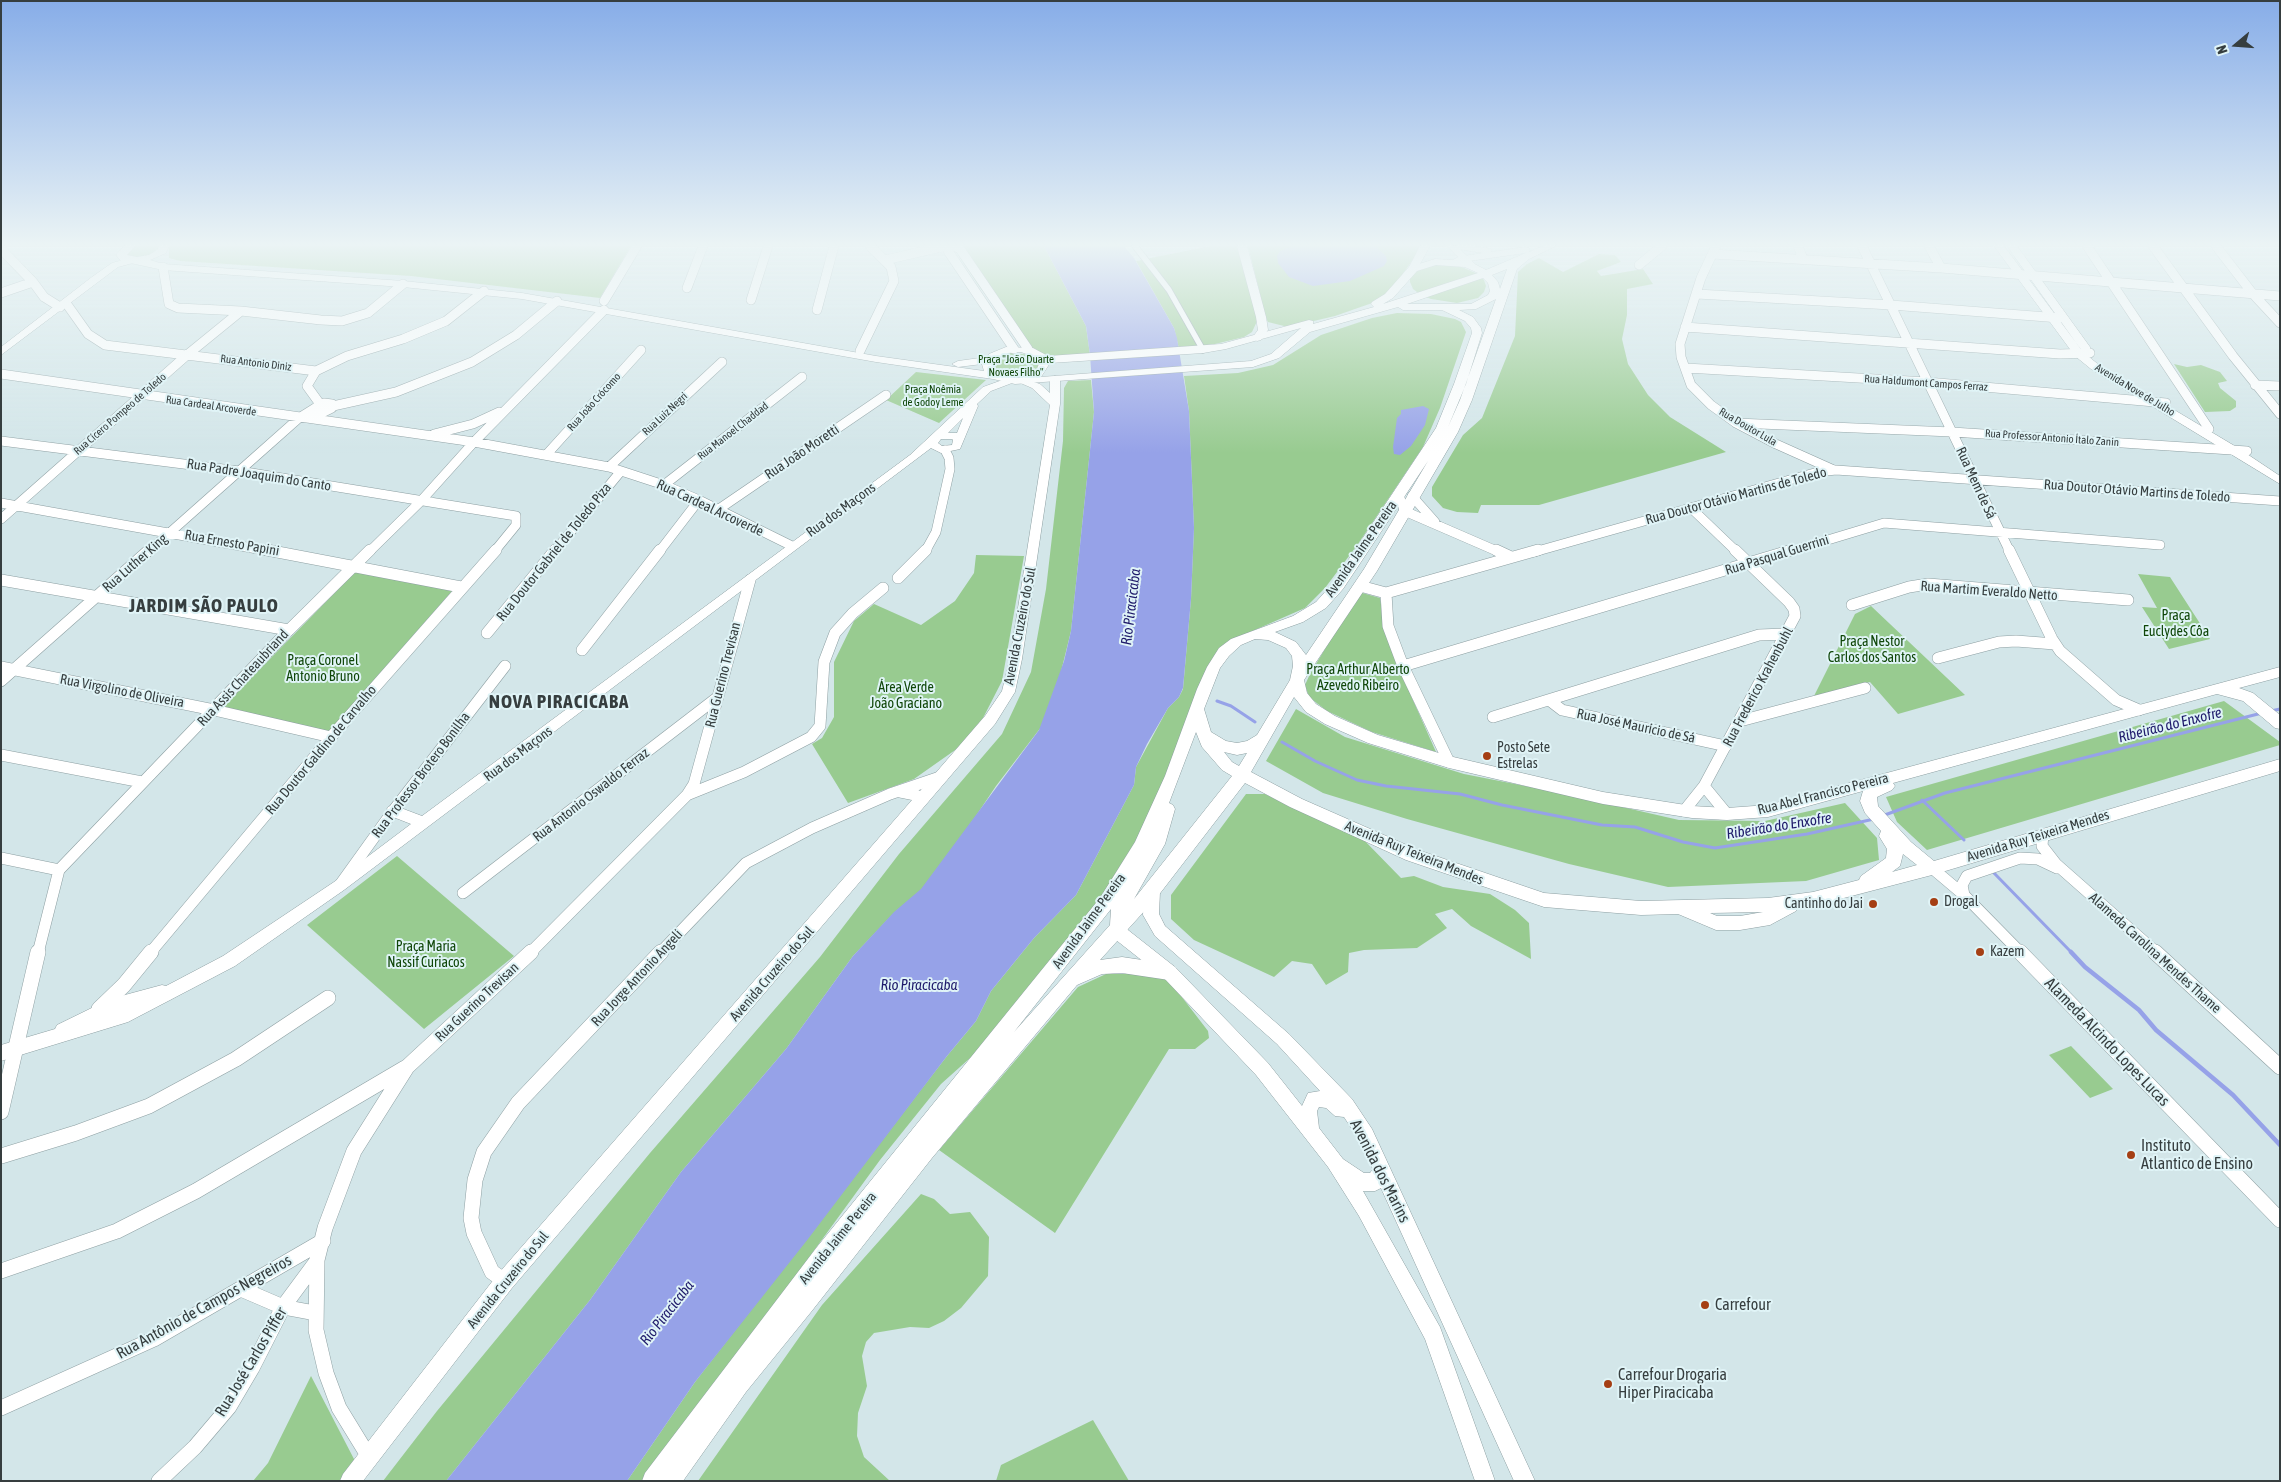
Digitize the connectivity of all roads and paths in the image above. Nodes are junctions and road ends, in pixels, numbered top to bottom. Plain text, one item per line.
1 (50, 315) edge
2 (72, 315) edge
3 (236, 315) edge
4 (278, 315) edge
5 (364, 315) edge
6 (453, 315) edge
7 (540, 315) edge
8 (595, 315) edge
9 (651, 315) edge
10 (655, 315) edge
11 (878, 315) edge
12 (991, 315) edge
13 (1005, 315) edge
14 (1183, 315) edge
15 (1261, 315) edge
16 (1342, 315) edge
17 (1350, 315) edge
18 (1462, 315) edge
19 (1493, 315) edge
20 (1495, 315) edge
21 (1689, 315) edge
22 (1896, 315) edge
23 (2026, 315) edge
24 (2062, 315) edge
25 (2134, 315) edge
26 (2203, 315) edge
27 (2050, 317) junction
28 (2064, 318) junction
29 (1493, 321) junction
30 (1685, 327) junction
31 (1252, 339) junction
32 (1292, 340) junction
33 (1909, 344) junction
34 (1014, 349) junction
35 (1028, 349) junction
36 (641, 350) dead end
37 (1202, 350) junction
38 (1, 352) edge
39 (860, 352) junction
40 (2084, 353) junction
41 (187, 355) junction
42 (989, 360) junction
43 (722, 362) dead end
44 (1045, 362) junction
45 (1686, 368) junction
46 (316, 371) junction
47 (1, 374) edge
48 (802, 377) dead end
49 (995, 377) junction
50 (1055, 379) junction
51 (1024, 380) junction
52 (1008, 381) junction
53 (1927, 382) junction
54 (2255, 385) junction
55 (2280, 386) edge
56 (987, 389) junction
57 (886, 395) dead end
58 (142, 396) junction
59 (975, 401) junction
60 (2154, 402) junction
61 (2166, 403) junction
62 (1055, 404) junction
63 (324, 407) junction
64 (506, 410) junction
65 (2280, 414) edge
66 (299, 418) junction
67 (331, 422) junction
68 (1736, 423) junction
69 (2210, 429) junction
70 (1952, 432) junction
71 (421, 436) junction
72 (938, 437) junction
73 (1, 441) edge
74 (474, 442) junction
75 (959, 444) junction
76 (80, 450) junction
77 (943, 450) junction
78 (2234, 450) junction
79 (2247, 451) junction
80 (547, 454) junction
81 (914, 457) junction
82 (609, 467) junction
83 (950, 469) junction
84 (1836, 470) junction
85 (239, 471) junction
86 (621, 471) junction
87 (2280, 473) edge
88 (1976, 479) junction
89 (2280, 481) edge
90 (664, 485) junction
91 (1406, 496) junction
92 (699, 500) junction
93 (1, 502) edge
94 (420, 502) junction
95 (2280, 502) edge
96 (17, 505) junction
97 (1690, 507) junction
98 (719, 509) junction
99 (1404, 510) junction
100 (516, 516) joint
101 (1, 519) edge
102 (1438, 525) junction
103 (170, 532) junction
104 (2000, 532) junction
105 (2160, 545) dead end
106 (792, 546) junction
107 (1511, 557) junction
108 (1748, 564) junction
109 (354, 566) junction
110 (1370, 570) junction
111 (898, 578) dead end
112 (1, 580) edge
113 (750, 580) junction
114 (1360, 586) junction
115 (462, 587) junction
116 (883, 588) dead end
117 (1384, 592) junction
118 (2029, 592) junction
119 (98, 596) junction
120 (2128, 600) dead end
121 (1852, 605) dead end
122 (289, 630) junction
123 (487, 633) dead end
124 (1785, 634) junction
125 (1252, 635) junction
126 (2055, 644) junction
127 (582, 650) dead end
128 (1938, 658) dead end
129 (505, 666) dead end
130 (1403, 666) junction
131 (1, 667) edge
132 (14, 670) junction
133 (2280, 672) edge
134 (2264, 677) junction
135 (1297, 680) junction
136 (1, 681) edge
137 (1865, 688) dead end
138 (2212, 691) junction
139 (2253, 696) junction
140 (718, 697) junction
141 (1549, 700) junction
142 (2118, 708) junction
143 (214, 710) junction
144 (1197, 710) junction
145 (2280, 714) edge
146 (1493, 717) dead end
147 (1740, 721) junction
148 (2280, 724) edge
149 (1202, 730) junction
150 (331, 737) junction
151 (1264, 738) junction
152 (1726, 746) junction
153 (1, 755) edge
154 (1449, 762) junction
155 (2280, 765) edge
156 (1906, 774) junction
157 (943, 776) junction
158 (1172, 776) junction
159 (1241, 776) junction
160 (142, 782) junction
161 (1704, 786) junction
162 (897, 792) junction
163 (1835, 793) junction
164 (686, 795) junction
165 (920, 802) junction
166 (1868, 810) junction
167 (393, 811) junction
168 (1684, 811) junction
169 (1727, 814) junction
170 (424, 823) junction
171 (2043, 834) junction
172 (1895, 841) junction
173 (1, 858) edge
174 (1932, 868) junction
175 (59, 870) junction
176 (2072, 879) junction
177 (339, 886) junction
178 (1859, 887) junction
179 (1152, 891) junction
180 (463, 893) dead end
181 (1964, 895) junction
182 (1119, 929) junction
183 (1168, 972) junction
184 (124, 985) junction
185 (1065, 986) junction
186 (328, 998) dead end
187 (124, 1010) junction
188 (97, 1019) junction
189 (8, 1051) edge
190 (407, 1067) junction
191 (2280, 1067) edge
192 (1, 1112) edge
193 (1311, 1129) junction
194 (1366, 1135) junction
195 (1, 1156) edge
196 (1334, 1161) junction
197 (1383, 1168) junction
198 (2280, 1220) edge
199 (323, 1241) junction
200 (317, 1260) junction
201 (1, 1271) edge
202 (505, 1280) junction
203 (241, 1289) junction
204 (283, 1307) junction
205 (315, 1313) junction
206 (1, 1408) edge
207 (369, 1457) junction
208 (158, 1481) edge
209 (350, 1481) edge
210 (653, 1481) edge
211 (669, 1481) edge
212 (1485, 1481) edge
213 (1525, 1481) edge

1 - 38 street
2 - 41 street, Rua Antonio Diniz
3 - 41 street, Rua Cícero Pompeo de Toledo
4 - 5 street
6 - 46 street
7 - 63 street, Rua Luther King
8 - 64 street, Rua Assis Chateaubriand
9 - 49 main road
10 - 39 main road
11 - 39 street
12 - 34 street
13 - 35 street
14 - 37 street
15 - 31 street
16 - 31 main road
17 - 32 main road
18 - 91 main road, Avenida Jaime Pereira
19 - 29 main road, Avenida Jaime Pereira
20 - 29 main road
21 - 30 street, Rua Doutor Lula
22 - 33 street, Rua Mem de Sá
23 - 27 street
24 - 28 street, Avenida Nove de Julho
25 - 69 street
26 - 54 street
27 - 28 street
27 - 40 street, Avenida Nove de Julho
28 - 40 street, Avenida Nove de Julho
29 - 91 main road, Avenida Jaime Pereira
30 - 33 street
30 - 45 street, Rua Doutor Lula
31 - 32 main road
31 - 37 main road
32 - 50 main road
33 - 40 street
33 - 53 street, Rua Mem de Sá
34 - 35 main road
34 - 42 main road
35 - 44 main road
36 - 80 street, Rua João Crócomo
37 - 44 main road
39 - 42 main road
40 - 60 street, Avenida Nove de Julho
40 - 61 street, Avenida Nove de Julho
41 - 46 street, Rua Antonio Diniz
41 - 58 street, Rua Cícero Pompeo de Toledo
42 - 49 main road
43 - 82 street, Rua Luiz Negri
44 - 50 main road
44 - 51 main road
45 - 53 street, Rua Haldumont Campos Ferraz
45 - 68 street, Rua Doutor Lula
46 - 63 street
47 - 58 street, Rua Cardeal Arcoverde
48 - 90 street, Rua Manoel Chaddad
49 - 52 main road
49 - 56 street, Rua dos Maçons
50 - 51 main road
50 - 62 street, Avenida Cruzeiro do Sul
51 - 52 main road
51 - 62 street
52 - 56 street, Rua dos Maçons
53 - 60 street, Rua Haldumont Campos Ferraz
53 - 70 street, Rua Mem de Sá
54 - 55 street
54 - 65 street
56 - 59 street, Rua dos Maçons
57 - 98 street, Rua João Moretti
58 - 66 street, Rua Cardeal Arcoverde
58 - 76 street, Rua Cícero Pompeo de Toledo
59 - 72 street, Rua dos Maçons
59 - 75 street, Rua dos Maçons
60 - 61 street, Rua Haldumont Campos Ferraz
60 - 78 street, Avenida Nove de Julho
61 - 69 street, Avenida Nove de Julho
62 - 157 street, Avenida Cruzeiro do Sul
63 - 66 street, Rua Luther King
63 - 67 street
64 - 71 street, Rua Cardeal Arcoverde
64 - 74 street, Rua Assis Chateaubriand
66 - 67 street, Rua Cardeal Arcoverde
66 - 85 street, Rua Luther King
67 - 71 street, Rua Cardeal Arcoverde
68 - 70 street, Rua Professor Antonio Ítalo Zanin
68 - 84 street, Rua Doutor Lula
69 - 79 street, Avenida Nove de Julho
70 - 78 street, Rua Professor Antonio Ítalo Zanin
70 - 88 street, Rua Mem de Sá
71 - 74 street, Rua Cardeal Arcoverde
72 - 75 street
72 - 77 street
72 - 81 street, Rua dos Maçons
73 - 76 street, Rua Padre Joaquim do Canto
74 - 80 street, Rua Cardeal Arcoverde
74 - 94 street, Rua Assis Chateaubriand
75 - 77 street, Rua dos Maçons
75 - 83 street
76 - 85 street, Rua Padre Joaquim do Canto
76 - 96 street, Rua Cícero Pompeo de Toledo
77 - 81 street, Rua dos Maçons
77 - 83 street
78 - 79 street, Rua Professor Antonio Ítalo Zanin
78 - 89 street, Avenida Nove de Julho
79 - 87 street, Avenida Nove de Julho
80 - 82 street, Rua Cardeal Arcoverde
81 - 106 street, Rua dos Maçons
82 - 86 street, Rua Cardeal Arcoverde
83 - 111 street
84 - 88 street, Rua Doutor Otávio Martins de Toledo
84 - 97 street, Rua Doutor Otávio Martins de Toledo
85 - 94 street, Rua Padre Joaquim do Canto
85 - 103 street, Rua Luther King
86 - 90 street, Rua Cardeal Arcoverde
86 - 123 street, Rua Doutor Gabriel de Toledo Piza
88 - 95 street, Rua Doutor Otávio Martins de Toledo
88 - 104 street, Rua Mem de Sá
90 - 92 street, Rua Cardeal Arcoverde
91 - 99 main road, Avenida Jaime Pereira
91 - 102 street
91 - 125 main road, Avenida Jaime Pereira
92 - 98 street, Rua Cardeal Arcoverde
92 - 127 street
93 - 96 street, Rua Ernesto Papini
94 - 100 street, Rua Padre Joaquim do Canto
94 - 109 street, Rua Assis Chateaubriand
96 - 101 street, Rua Cícero Pompeo de Toledo
96 - 103 street, Rua Ernesto Papini
97 - 107 street, Rua Doutor Otávio Martins de Toledo
97 - 108 street, Rua Frederico Krahenbuhl
98 - 106 street, Rua Cardeal Arcoverde
99 - 102 street
99 - 110 main road, Avenida Jaime Pereira
100 - 115 street, Rua Doutor Galdino de Carvalho
102 - 107 street
103 - 109 street, Rua Ernesto Papini
103 - 119 street, Rua Luther King
104 - 105 street, Rua Pasqual Guerrini
104 - 108 street, Rua Pasqual Guerrini
104 - 118 street, Rua Mem de Sá
106 - 113 street, Rua dos Maçons
107 - 117 street, Rua Doutor Otávio Martins de Toledo
108 - 124 street, Rua Frederico Krahenbuhl
108 - 130 street, Rua Pasqual Guerrini
109 - 115 street, Rua Ernesto Papini
109 - 122 street, Rua Assis Chateaubriand
110 - 114 main road, Avenida Jaime Pereira
110 - 117 street
112 - 119 street
113 - 140 street, Rua Guerino Trevisan
113 - 170 street, Rua dos Maçons
114 - 117 street, Rua Doutor Otávio Martins de Toledo
114 - 135 main road, Avenida Jaime Pereira
115 - 150 street, Rua Doutor Galdino de Carvalho
116 - 164 street
117 - 130 street
118 - 120 street, Rua Martim Everaldo Netto
118 - 121 street, Rua Martim Everaldo Netto
118 - 126 street, Rua Mem de Sá
119 - 122 street
119 - 132 street, Rua Luther King
122 - 143 street, Rua Assis Chateaubriand
124 - 141 street
124 - 147 street, Rua Frederico Krahenbuhl
125 - 135 main road
125 - 144 main road, Avenida Jaime Pereira
126 - 128 street
126 - 142 street, Rua Mem de Sá
129 - 167 street, Rua Professor Brotero Bonilha
130 - 154 street
131 - 132 street, Rua Virgolino de Oliveira
132 - 136 street, Rua Luther King
132 - 143 street, Rua Virgolino de Oliveira
133 - 134 main road, Rua Abel Francisco Pereira
134 - 138 main road, Rua Abel Francisco Pereira
134 - 139 main road
135 - 151 main road, Avenida Jaime Pereira
135 - 154 main road, Rua Abel Francisco Pereira
137 - 147 street
138 - 139 main road
138 - 142 main road, Rua Abel Francisco Pereira
139 - 145 main road
139 - 148 main road
140 - 164 street, Rua Guerino Trevisan
140 - 180 street, Rua Antonio Oswaldo Ferraz
141 - 146 street
141 - 152 street, Rua José Maurício de Sá
142 - 156 main road, Rua Abel Francisco Pereira
143 - 150 street, Rua Virgolino de Oliveira
143 - 160 street, Rua Assis Chateaubriand
144 - 149 main road, Avenida Ruy Teixeira Mendes
144 - 158 main road, Avenida Jaime Pereira
147 - 152 street, Rua Frederico Krahenbuhl
149 - 151 main road
149 - 159 main road, Avenida Ruy Teixeira Mendes
150 - 184 street, Rua Doutor Galdino de Carvalho
151 - 159 main road, Avenida Jaime Pereira
152 - 161 street, Rua Frederico Krahenbuhl
153 - 160 street
154 - 168 main road, Rua Abel Francisco Pereira
155 - 171 main road, Avenida Ruy Teixeira Mendes
156 - 163 main road, Rua Abel Francisco Pereira
156 - 166 main road
157 - 162 street, Rua Jorge Antonio Angeli
157 - 165 street, Avenida Cruzeiro do Sul
158 - 182 main road
158 - 210 main road, Avenida Jaime Pereira
159 - 178 main road, Avenida Ruy Teixeira Mendes
159 - 179 main road, Avenida Jaime Pereira
160 - 175 street, Rua Assis Chateaubriand
161 - 168 street, Rua Frederico Krahenbuhl
161 - 169 street
162 - 165 street
162 - 202 street, Rua Jorge Antonio Angeli
163 - 166 main road
163 - 169 main road, Rua Abel Francisco Pereira
164 - 190 street, Rua Guerino Trevisan
165 - 202 street, Avenida Cruzeiro do Sul
166 - 172 main road
167 - 170 street
167 - 177 street, Rua Professor Brotero Bonilha
168 - 169 main road, Rua Abel Francisco Pereira
170 - 177 street, Rua dos Maçons
171 - 174 main road, Avenida Ruy Teixeira Mendes
171 - 176 street, Alameda Carolina Mendes Thame
172 - 174 main road
172 - 178 main road
173 - 175 street
174 - 178 main road, Avenida Ruy Teixeira Mendes
174 - 181 street, Alameda Alcindo Lopes Lucas
175 - 189 street, Rua Assis Chateaubriand
176 - 181 street
176 - 191 street, Alameda Carolina Mendes Thame
177 - 187 street, Rua dos Maçons
179 - 182 main road, Avenida Jaime Pereira
179 - 194 street, Avenida dos Marins
181 - 198 street, Alameda Alcindo Lopes Lucas
182 - 183 street, Avenida dos Marins
182 - 185 main road, Avenida Jaime Pereira
183 - 185 main road
183 - 193 street, Avenida dos Marins
184 - 187 street
184 - 188 street, Rua Doutor Galdino de Carvalho
185 - 211 main road, Avenida Jaime Pereira
186 - 195 street
187 - 188 street, Rua dos Maçons
188 - 189 street, Rua dos Maçons
189 - 192 street, Rua Assis Chateaubriand
190 - 199 street, Rua Guerino Trevisan
190 - 201 street
193 - 194 street
193 - 196 street, Avenida dos Marins
194 - 197 street, Avenida dos Marins
196 - 197 street
196 - 212 street, Avenida dos Marins
197 - 213 street, Avenida dos Marins
199 - 200 street, Rua Guerino Trevisan
199 - 203 street, Rua Antônio de Campos Negreiros
200 - 204 street, Rua José Carlos Piffer
200 - 205 street, Rua Guerino Trevisan
202 - 207 street, Avenida Cruzeiro do Sul
203 - 204 street
203 - 206 street, Rua Antônio de Campos Negreiros
204 - 205 street
204 - 208 street, Rua José Carlos Piffer
205 - 207 street, Rua Guerino Trevisan
207 - 209 street, Avenida Cruzeiro do Sul

